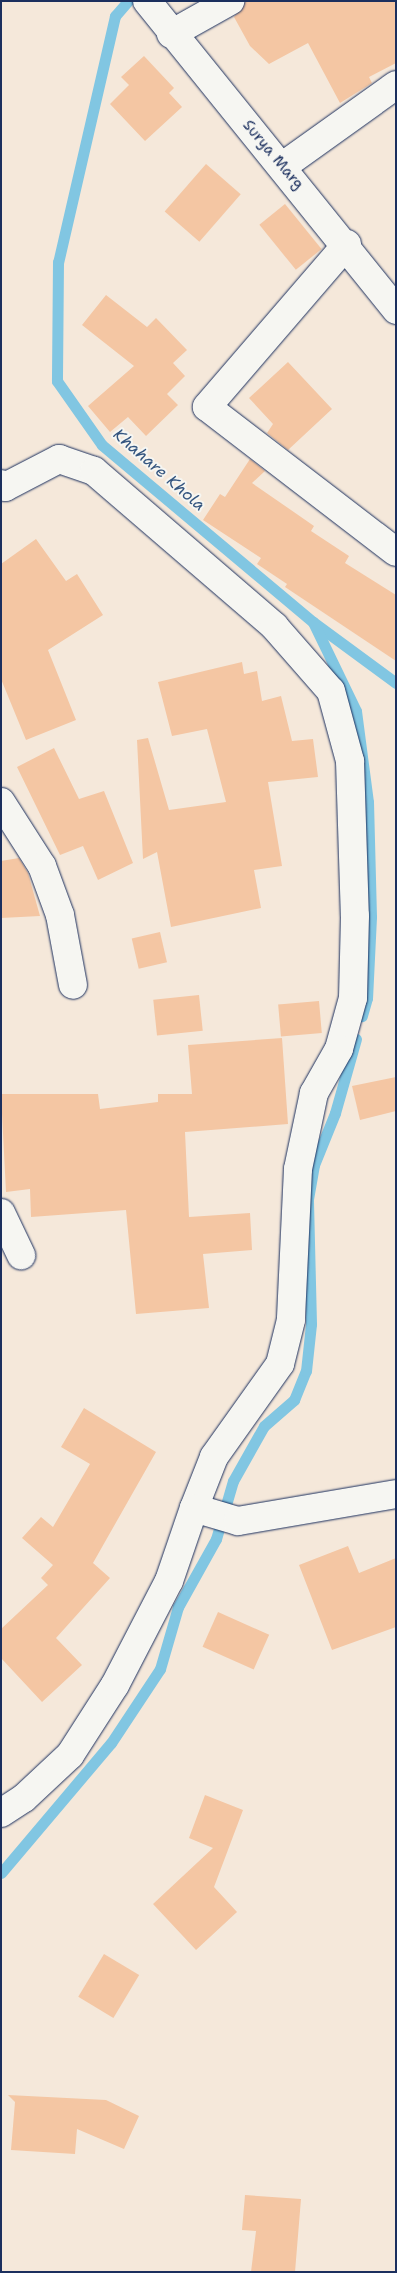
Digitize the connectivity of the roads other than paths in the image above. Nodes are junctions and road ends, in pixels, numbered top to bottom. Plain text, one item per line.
1 (230, 1) edge
2 (151, 6) edge
3 (171, 34) junction
4 (396, 85) edge
5 (283, 166) junction
6 (347, 244) junction
7 (396, 310) edge
8 (1, 484) edge
9 (396, 552) edge
10 (1, 802) edge
11 (73, 984) dead end
12 (1, 1213) edge
13 (21, 1255) dead end
14 (396, 1494) edge
15 (201, 1511) junction
16 (1, 1813) edge

1 - 3 street
2 - 3 street, Surya Marg
3 - 5 street, Surya Marg
4 - 5 street
5 - 6 street, Surya Marg
6 - 7 street, Surya Marg
6 - 9 street
8 - 15 street
10 - 11 street
12 - 13 street
14 - 15 street
15 - 16 street

